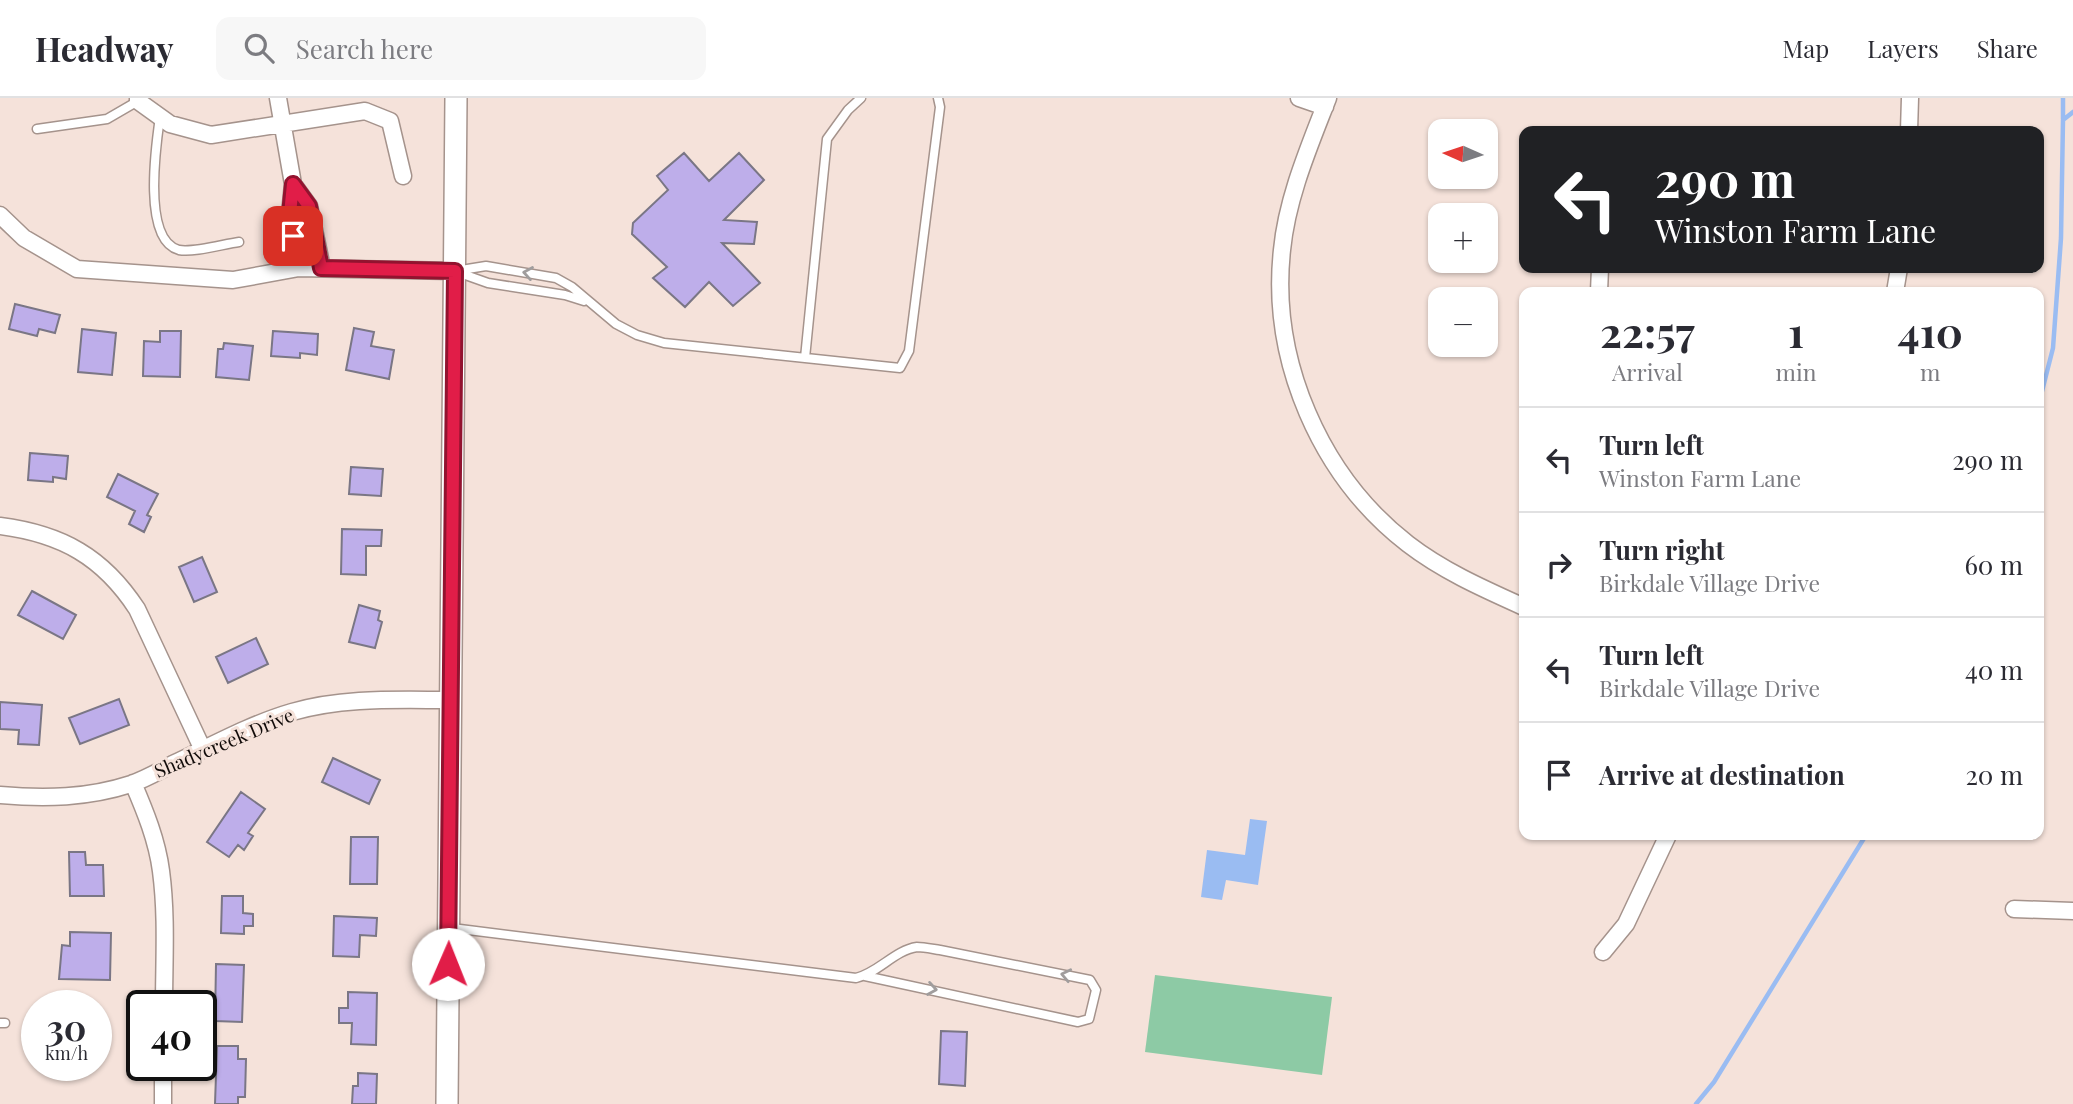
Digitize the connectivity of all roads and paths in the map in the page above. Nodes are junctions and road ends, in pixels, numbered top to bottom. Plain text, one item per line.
1 (278, 98) edge
2 (456, 98) edge
3 (861, 98) edge
4 (938, 98) edge
5 (1298, 98) edge
6 (1910, 98) edge
7 (138, 99) edge
8 (1326, 102) edge
9 (160, 117) junction
10 (281, 124) junction
11 (1909, 126) edge
12 (37, 129) dead end
13 (402, 176) dead end
14 (293, 184) junction
15 (0, 215) edge
16 (239, 242) dead end
17 (299, 268) junction
18 (321, 268) junction
19 (455, 271) junction
20 (587, 301) junction
21 (805, 358) junction
22 (0, 526) edge
23 (1519, 604) edge
24 (450, 700) junction
25 (204, 750) junction
26 (133, 783) junction
27 (0, 795) edge
28 (1666, 840) edge
29 (2014, 909) dead end
30 (2073, 911) edge
31 (449, 927) junction
32 (1603, 952) dead end
33 (865, 976) junction
34 (164, 990) edge
35 (163, 1081) edge
36 (163, 1104) edge
37 (447, 1104) edge

1 - 10 street
2 - 19 street
3 - 21 lane
4 - 21 lane
5 - 8 street
6 - 11 street
7 - 9 street
7 - 12 lane
8 - 23 street
9 - 10 street
9 - 16 lane
10 - 13 street
10 - 14 street
14 - 17 street
14 - 18 street
15 - 17 street
17 - 18 street
18 - 19 street
19 - 20 lane
20 -> 19 lane
19 - 24 street
20 - 21 lane
22 - 25 street
24 - 25 street, Shadycreek Drive
24 - 31 street
25 - 26 street, Shadycreek Drive
26 - 27 street, Shadycreek Drive
26 - 34 street
28 - 32 street
29 - 30 street
31 - 33 lane
31 - 37 street
33 -> 33 lane
35 - 36 street

